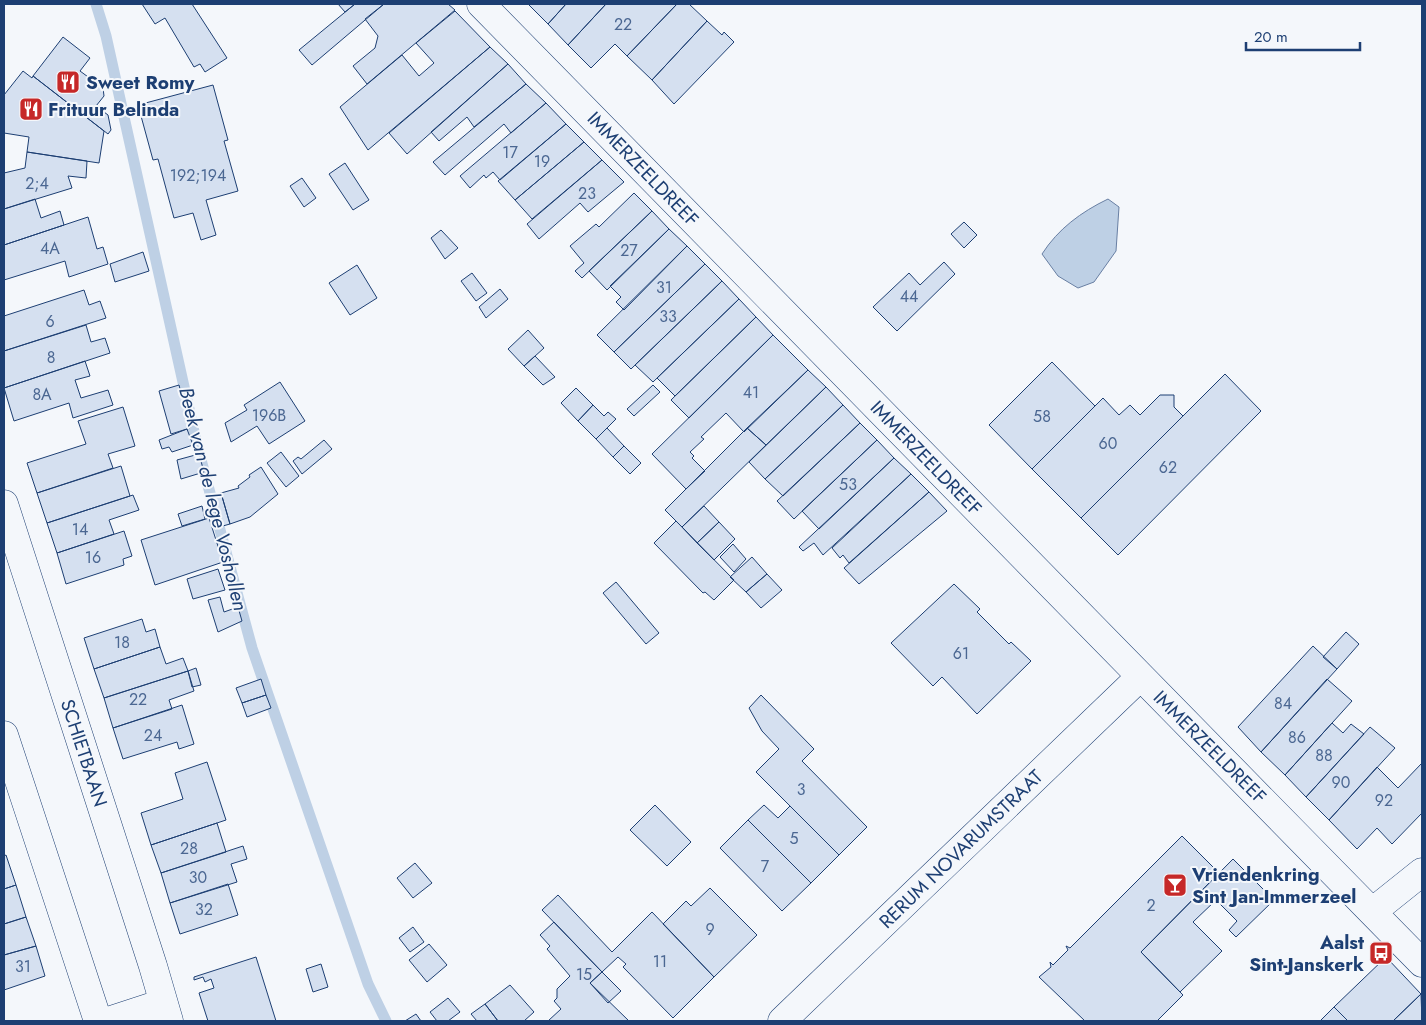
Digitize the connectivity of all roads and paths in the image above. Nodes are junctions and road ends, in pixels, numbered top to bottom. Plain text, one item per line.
1 (481, 4) edge
2 (4, 504) edge
3 (1140, 677) junction
4 (4, 735) edge
5 (1422, 872) edge
6 (1372, 912) junction
7 (1422, 964) edge
8 (166, 1012) edge
9 (98, 1021) edge
10 (108, 1021) edge
11 (782, 1021) edge

1 - 3 street, IMMERZEELDREEF
2 - 8 street, SCHIETBAAN
3 - 6 street, IMMERZEELDREEF
3 - 11 street, RERUM NOVARUMSTRAAT
4 - 9 street
5 - 6 street
6 - 7 street, IMMERZEELDREEF
8 - 10 street, SCHIETBAAN

